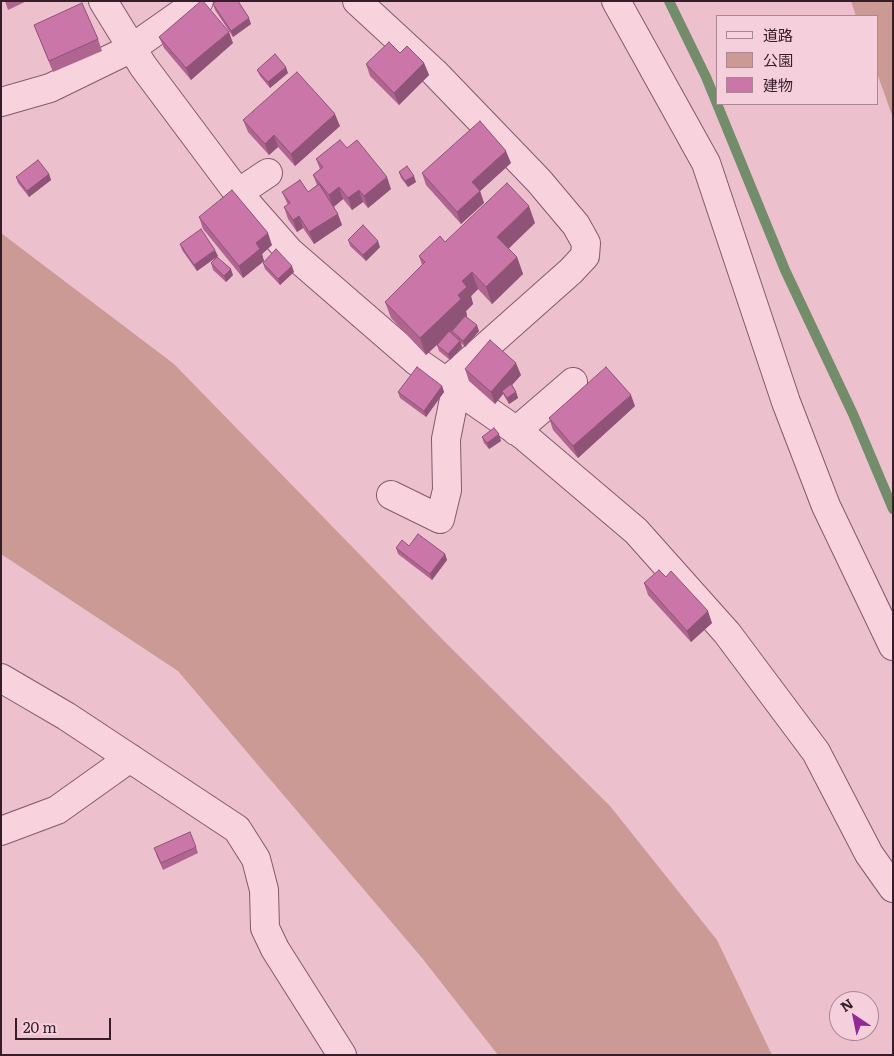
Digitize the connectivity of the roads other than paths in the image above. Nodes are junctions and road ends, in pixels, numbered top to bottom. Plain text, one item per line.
1 (103, 1) edge
2 (199, 1) edge
3 (616, 1) edge
4 (359, 2) edge
5 (132, 48) junction
6 (1, 102) edge
7 (268, 173) dead end
8 (238, 193) junction
9 (573, 382) dead end
10 (451, 385) junction
11 (516, 432) junction
12 (391, 495) dead end
13 (893, 646) edge
14 (1, 678) edge
15 (130, 758) junction
16 (1, 831) edge
17 (893, 888) edge
18 (342, 1055) edge

1 - 5 street
2 - 5 street
3 - 13 street
4 - 10 street
5 - 6 street
5 - 8 street
7 - 8 street
8 - 10 street
9 - 11 street
10 - 11 street
10 - 12 street
11 - 17 street
14 - 15 street
15 - 16 street
15 - 18 street

